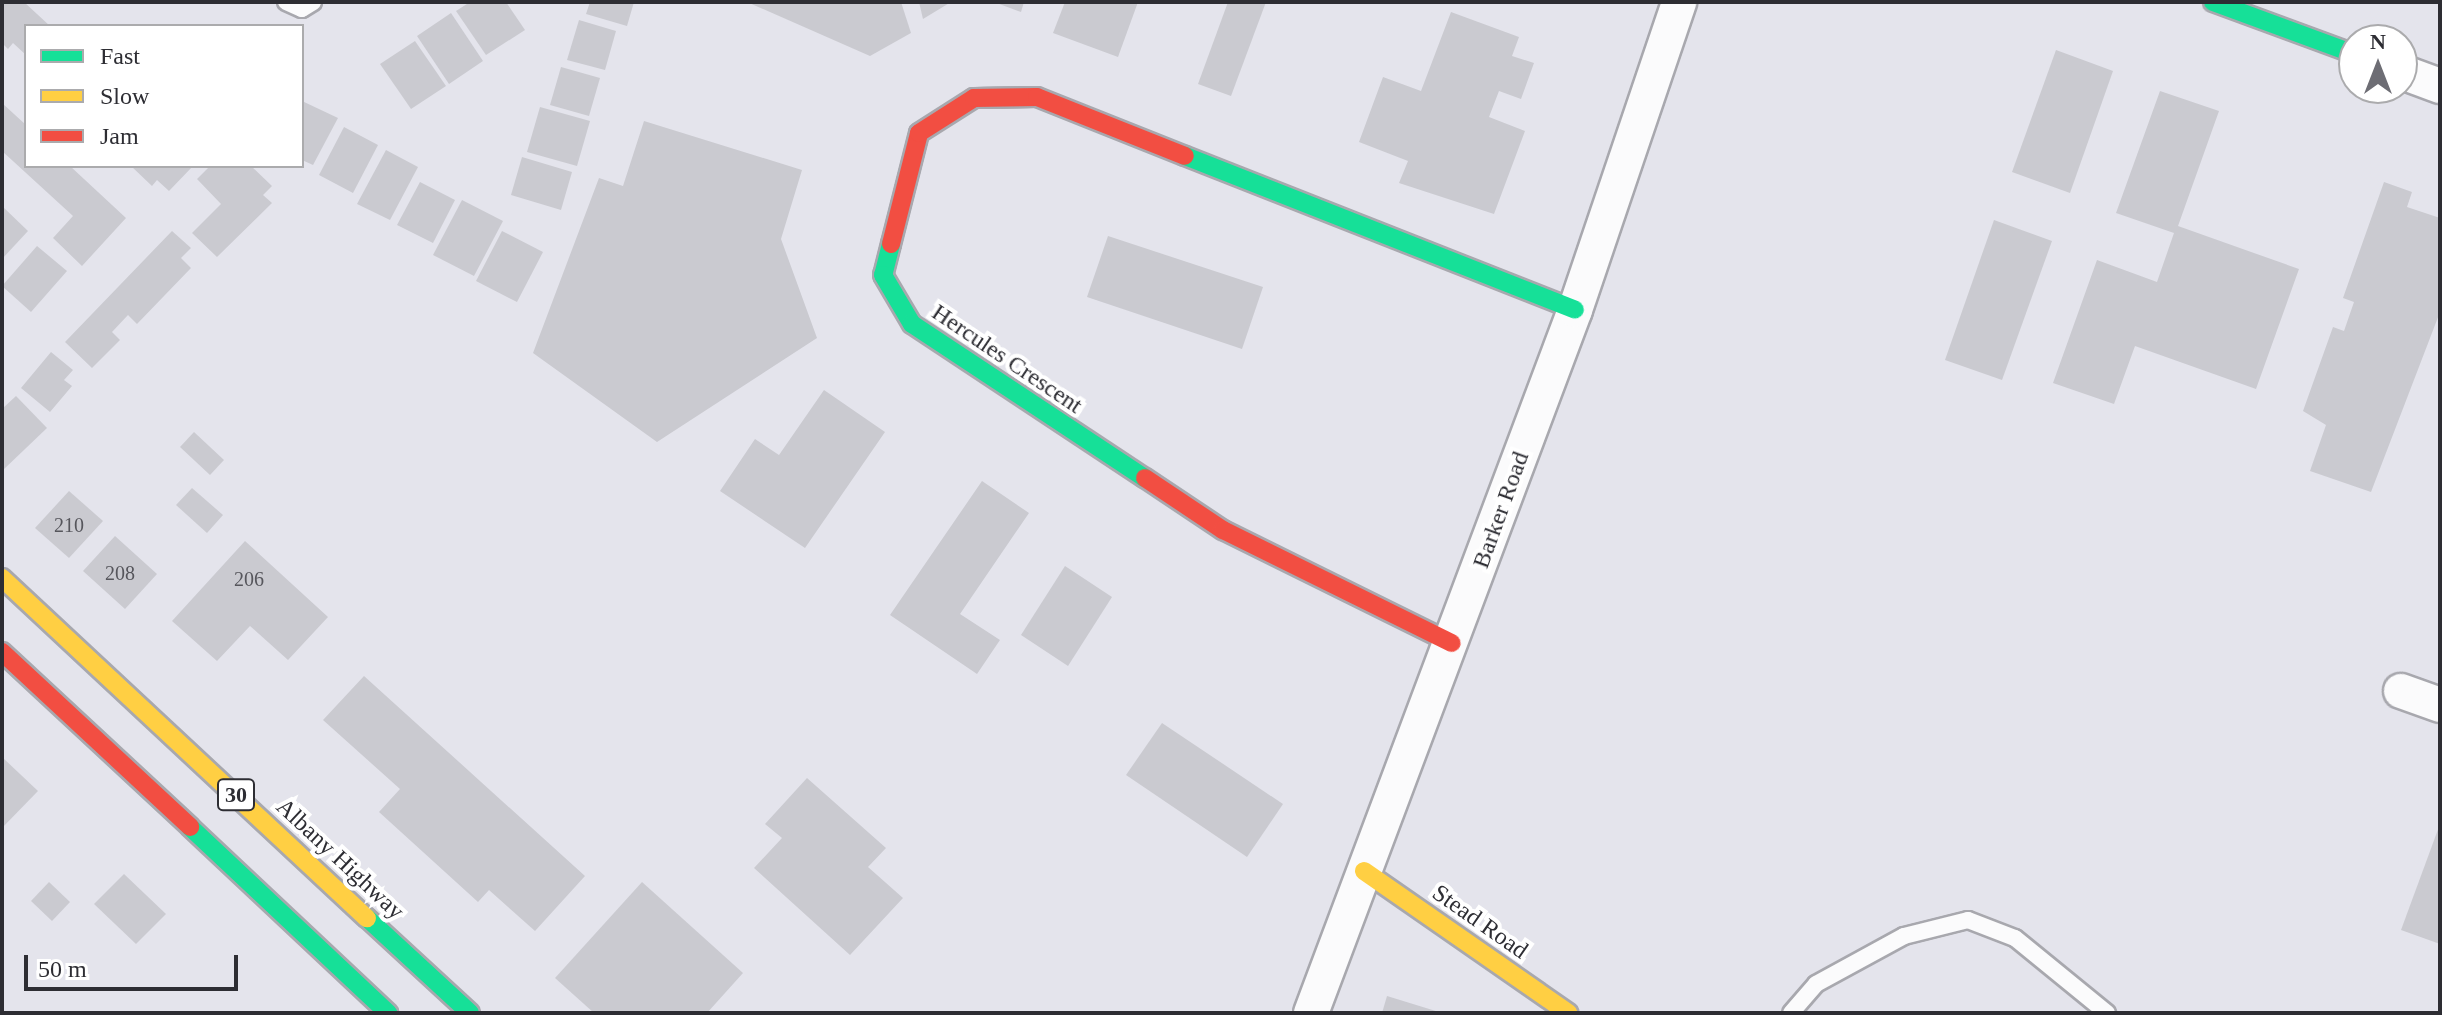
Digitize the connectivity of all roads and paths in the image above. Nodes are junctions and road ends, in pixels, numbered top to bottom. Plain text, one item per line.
1 (286, 2) edge
2 (313, 2) edge
3 (1679, 2) edge
4 (2213, 2) edge
5 (2338, 48) edge
6 (2418, 78) edge
7 (2440, 86) edge
8 (1575, 310) junction
9 (2, 578) edge
10 (1452, 643) junction
11 (2, 652) edge
12 (2401, 691) dead end
13 (2440, 705) edge
14 (1364, 871) junction
15 (371, 996) junction
16 (351, 1013) edge
17 (388, 1013) edge
18 (470, 1013) edge
19 (1311, 1013) edge
20 (1568, 1013) edge
21 (1791, 1013) edge
22 (2107, 1013) edge

1 - 2 lane
3 - 8 street, Barker Road
4 - 5 main road
6 - 7 street
8 - 10 street, Barker Road
8 - 10 main road, Hercules Crescent
9 - 18 main road, Albany Highway / 30
10 - 14 street, Barker Road
11 - 15 main road, 30
12 - 13 street
14 - 19 street, Barker Road
14 - 20 main road, Stead Road
15 - 16 lane
15 - 17 main road, 30
21 - 22 lane

